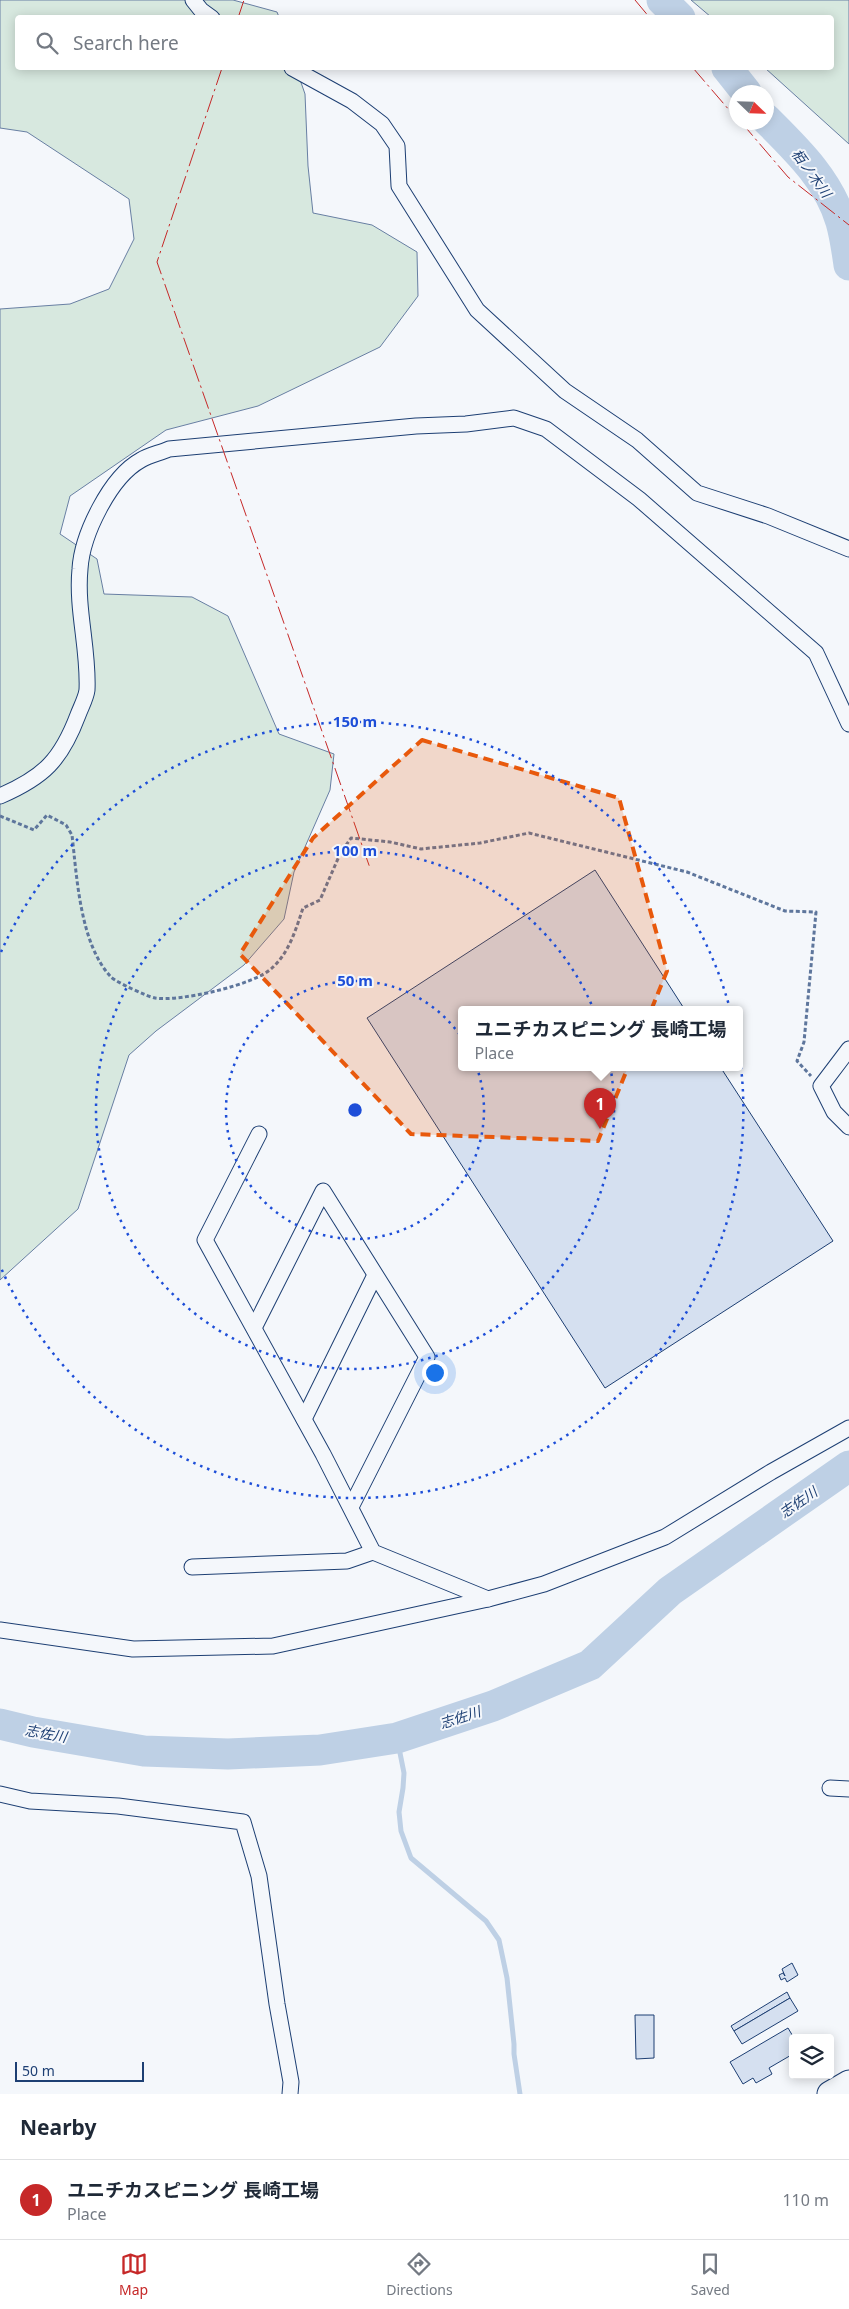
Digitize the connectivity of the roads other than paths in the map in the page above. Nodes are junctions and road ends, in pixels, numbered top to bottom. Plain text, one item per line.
1 (193, 0) edge
2 (208, 15) edge
3 (296, 70) edge
4 (849, 549) edge
5 (849, 724) edge
6 (0, 796) edge
7 (849, 1049) edge
8 (849, 1127) edge
9 (258, 1134) dead end
10 (376, 1275) junction
11 (254, 1328) junction
12 (304, 1419) junction
13 (849, 1428) edge
14 (351, 1507) junction
15 (373, 1552) junction
16 (192, 1567) dead end
17 (488, 1598) junction
18 (0, 1630) edge
19 (830, 1788) dead end
20 (849, 1789) edge
21 (0, 1794) edge
22 (849, 2083) edge
23 (290, 2094) edge
24 (830, 2094) edge

1 - 2 street
3 - 4 street
5 - 6 street
7 - 8 street
9 - 11 street
10 - 11 street
10 - 12 street
10 - 14 street
11 - 12 street
12 - 14 street
13 - 17 street
14 - 15 street
15 - 16 street
15 - 17 street
17 - 18 street
19 - 20 street
21 - 23 street
22 - 24 main road

